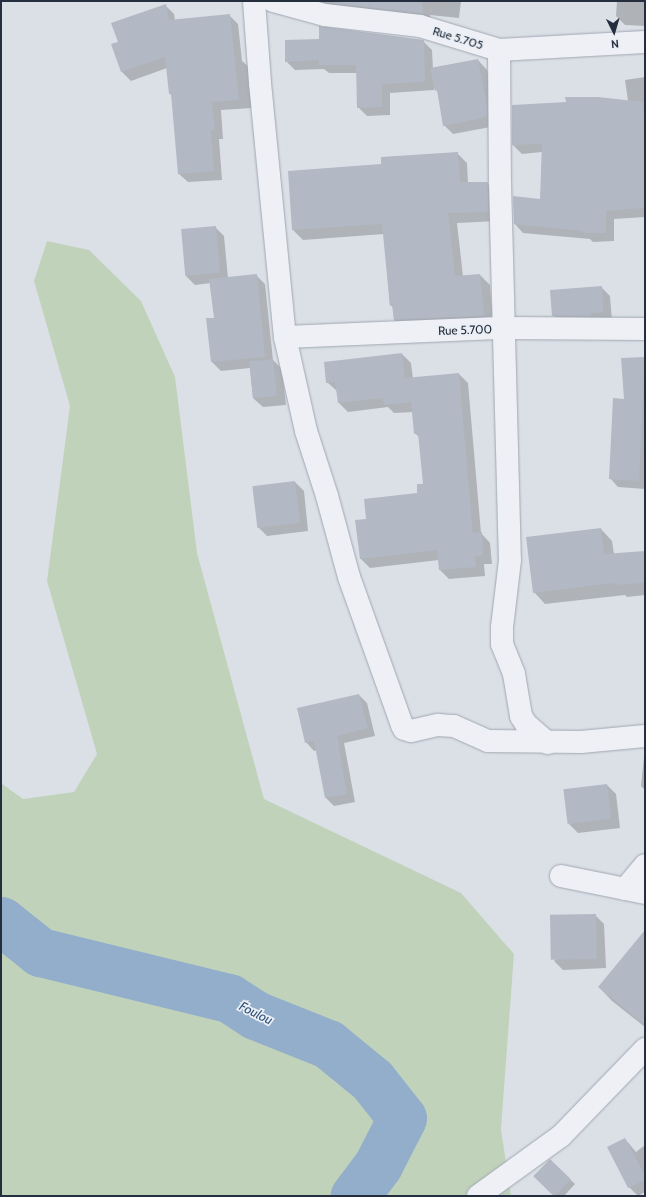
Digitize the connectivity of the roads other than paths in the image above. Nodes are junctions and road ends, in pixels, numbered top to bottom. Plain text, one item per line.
1 (254, 1) edge
2 (273, 1) edge
3 (645, 42) edge
4 (499, 50) junction
5 (504, 328) junction
6 (645, 330) edge
7 (285, 337) junction
8 (645, 736) edge
9 (548, 743) junction
10 (645, 865) edge
11 (561, 876) dead end
12 (635, 891) edge
13 (645, 1049) edge
14 (478, 1196) edge

1 - 7 street
2 - 4 street, Rue 5.705
3 - 4 street, Rue 5.705
4 - 5 street
5 - 6 street, Rue 5.700
5 - 7 street, Rue 5.700
5 - 9 street
7 - 9 street
8 - 9 street
10 - 12 street
11 - 12 street
13 - 14 street

